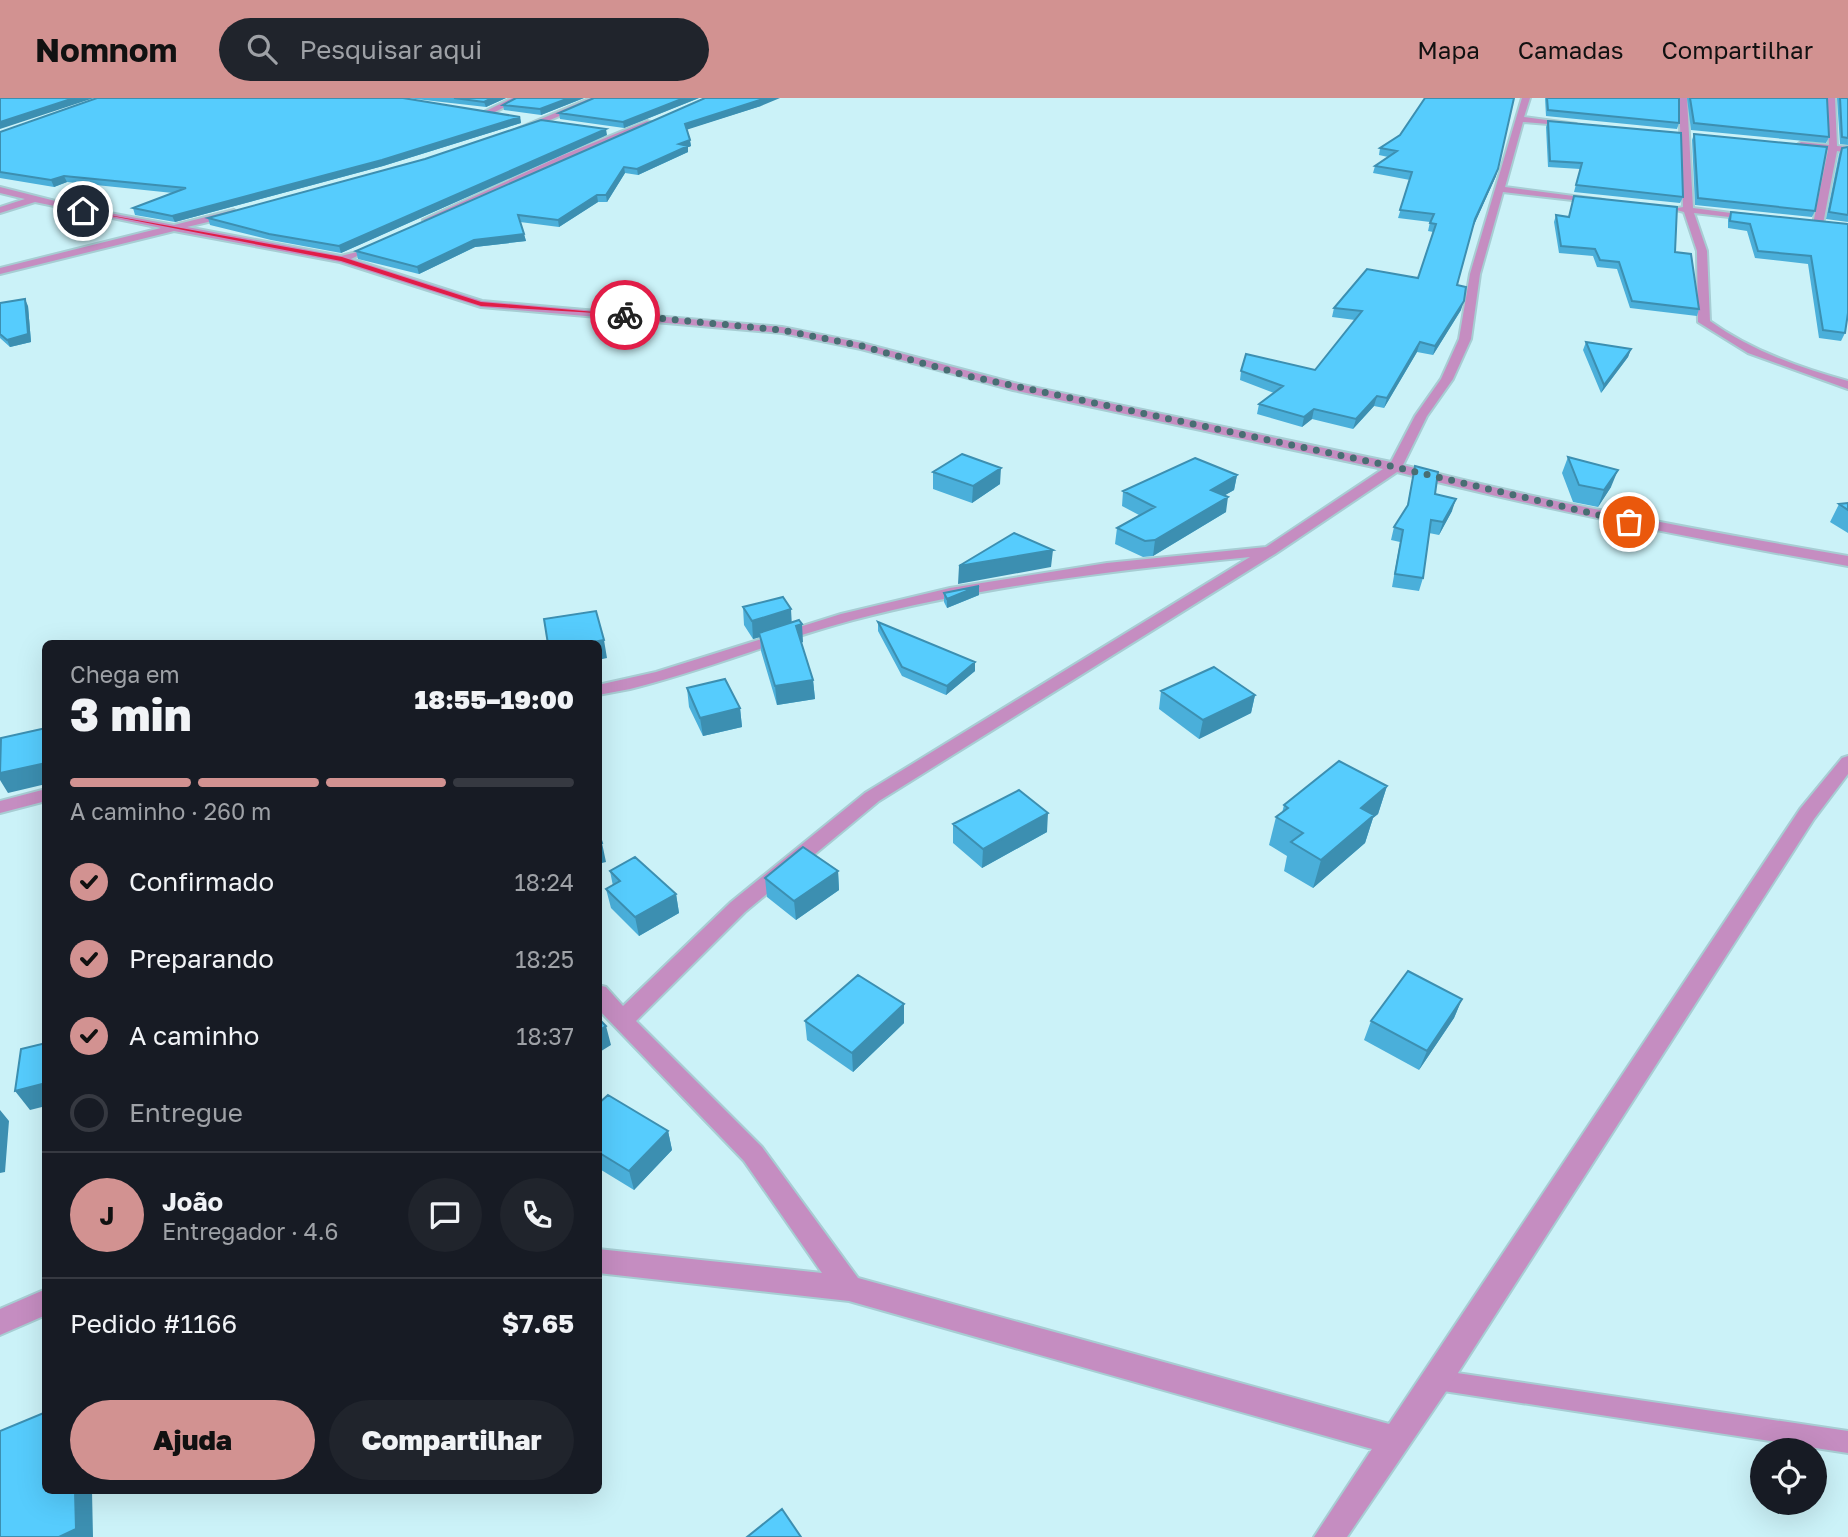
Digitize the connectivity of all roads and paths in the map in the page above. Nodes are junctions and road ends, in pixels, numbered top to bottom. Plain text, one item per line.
1 (518, 98) edge
2 (597, 98) edge
3 (1527, 98) edge
4 (1683, 98) edge
5 (1831, 98) edge
6 (472, 111) edge
7 (486, 113) junction
8 (509, 116) edge
9 (521, 118) edge
10 (662, 118) edge
11 (1521, 119) junction
12 (544, 122) junction
13 (558, 124) edge
14 (1589, 125) edge
15 (597, 130) edge
16 (1670, 133) edge
17 (624, 134) junction
18 (1683, 134) junction
19 (505, 135) edge
20 (1697, 135) edge
21 (1793, 144) edge
22 (1833, 148) junction
23 (1848, 150) edge
24 (1499, 189) junction
25 (0, 190) edge
26 (35, 199) junction
27 (1607, 201) edge
28 (1661, 207) edge
29 (0, 210) edge
30 (1688, 210) junction
31 (240, 212) edge
32 (1766, 218) edge
33 (1805, 223) edge
34 (415, 226) edge
35 (175, 229) junction
36 (368, 248) edge
37 (342, 259) junction
38 (0, 271) edge
39 (1848, 384) edge
40 (1395, 467) junction
41 (1270, 551) junction
42 (1848, 561) edge
43 (602, 689) edge
44 (1848, 762) edge
45 (42, 796) edge
46 (0, 807) edge
47 (602, 998) edge
48 (622, 1021) junction
49 (602, 1261) edge
50 (849, 1287) junction
51 (42, 1304) edge
52 (0, 1322) edge
53 (1437, 1380) junction
54 (1393, 1440) junction
55 (1848, 1441) edge
56 (1329, 1537) edge

1 - 7 street
2 - 12 street
3 - 11 street
4 - 18 street
5 - 22 street
6 - 7 street
7 - 8 street
9 - 12 street
10 - 17 street
11 - 14 street
11 - 24 street
12 - 13 street
12 - 19 street
15 - 17 street
16 - 18 street
17 - 34 street
18 - 20 street
18 - 30 street
21 - 22 street
22 - 23 street
22 - 33 street
24 - 27 street
24 - 40 street
25 - 26 street
26 - 29 street
26 - 35 street
28 - 30 street
30 - 32 street
30 - 39 street
31 - 35 street
35 - 37 street
35 - 38 street
36 - 37 street
37 - 40 street
40 - 41 street
40 - 42 street
41 - 43 street
41 - 48 street
44 - 53 street
45 - 46 street
47 - 48 street
48 - 50 street
49 - 50 street
50 - 54 street
51 - 52 street
53 - 54 street
53 - 55 lane
54 - 56 street

